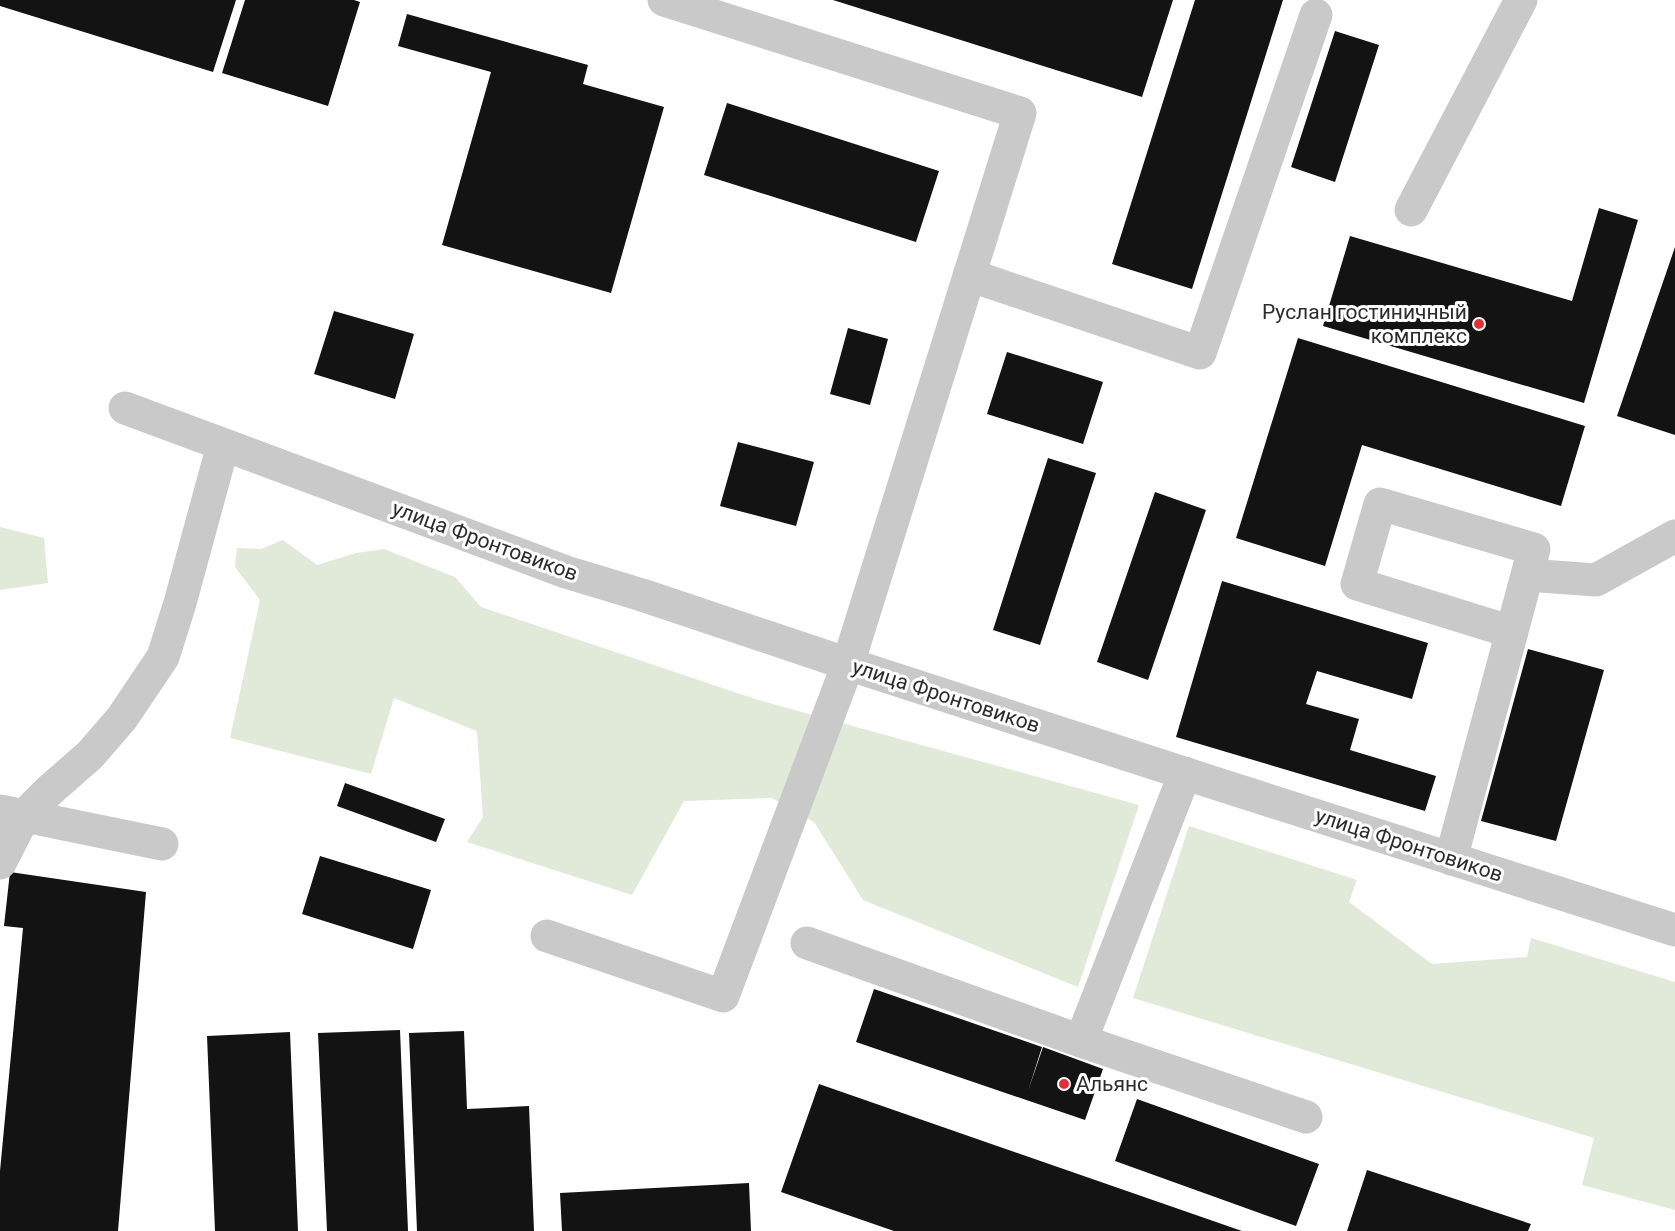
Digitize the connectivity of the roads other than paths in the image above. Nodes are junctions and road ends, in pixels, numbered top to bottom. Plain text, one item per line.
1 (664, 0) edge
2 (1521, 0) edge
3 (1316, 15) dead end
4 (1411, 210) dead end
5 (969, 275) junction
6 (125, 408) dead end
7 (223, 445) junction
8 (1675, 536) edge
9 (1527, 575) junction
10 (1512, 632) junction
11 (848, 664) junction
12 (1185, 773) junction
13 (12, 813) edge
14 (162, 844) dead end
15 (1451, 859) junction
16 (0, 862) edge
17 (1675, 930) edge
18 (547, 936) dead end
19 (807, 943) dead end
20 (1081, 1041) junction
21 (1306, 1117) dead end

1 - 5 street
2 - 4 street
3 - 5 street
5 - 11 street
6 - 7 street, улица Фронтовиков
7 - 11 street, улица Фронтовиков
7 - 13 street
8 - 9 street
9 - 10 street
9 - 10 street
10 - 15 street
11 - 12 street, улица Фронтовиков
11 - 18 street
12 - 15 street, улица Фронтовиков
12 - 20 street
13 - 14 street
13 - 16 street
15 - 17 street, улица Фронтовиков
19 - 20 street
20 - 21 street

